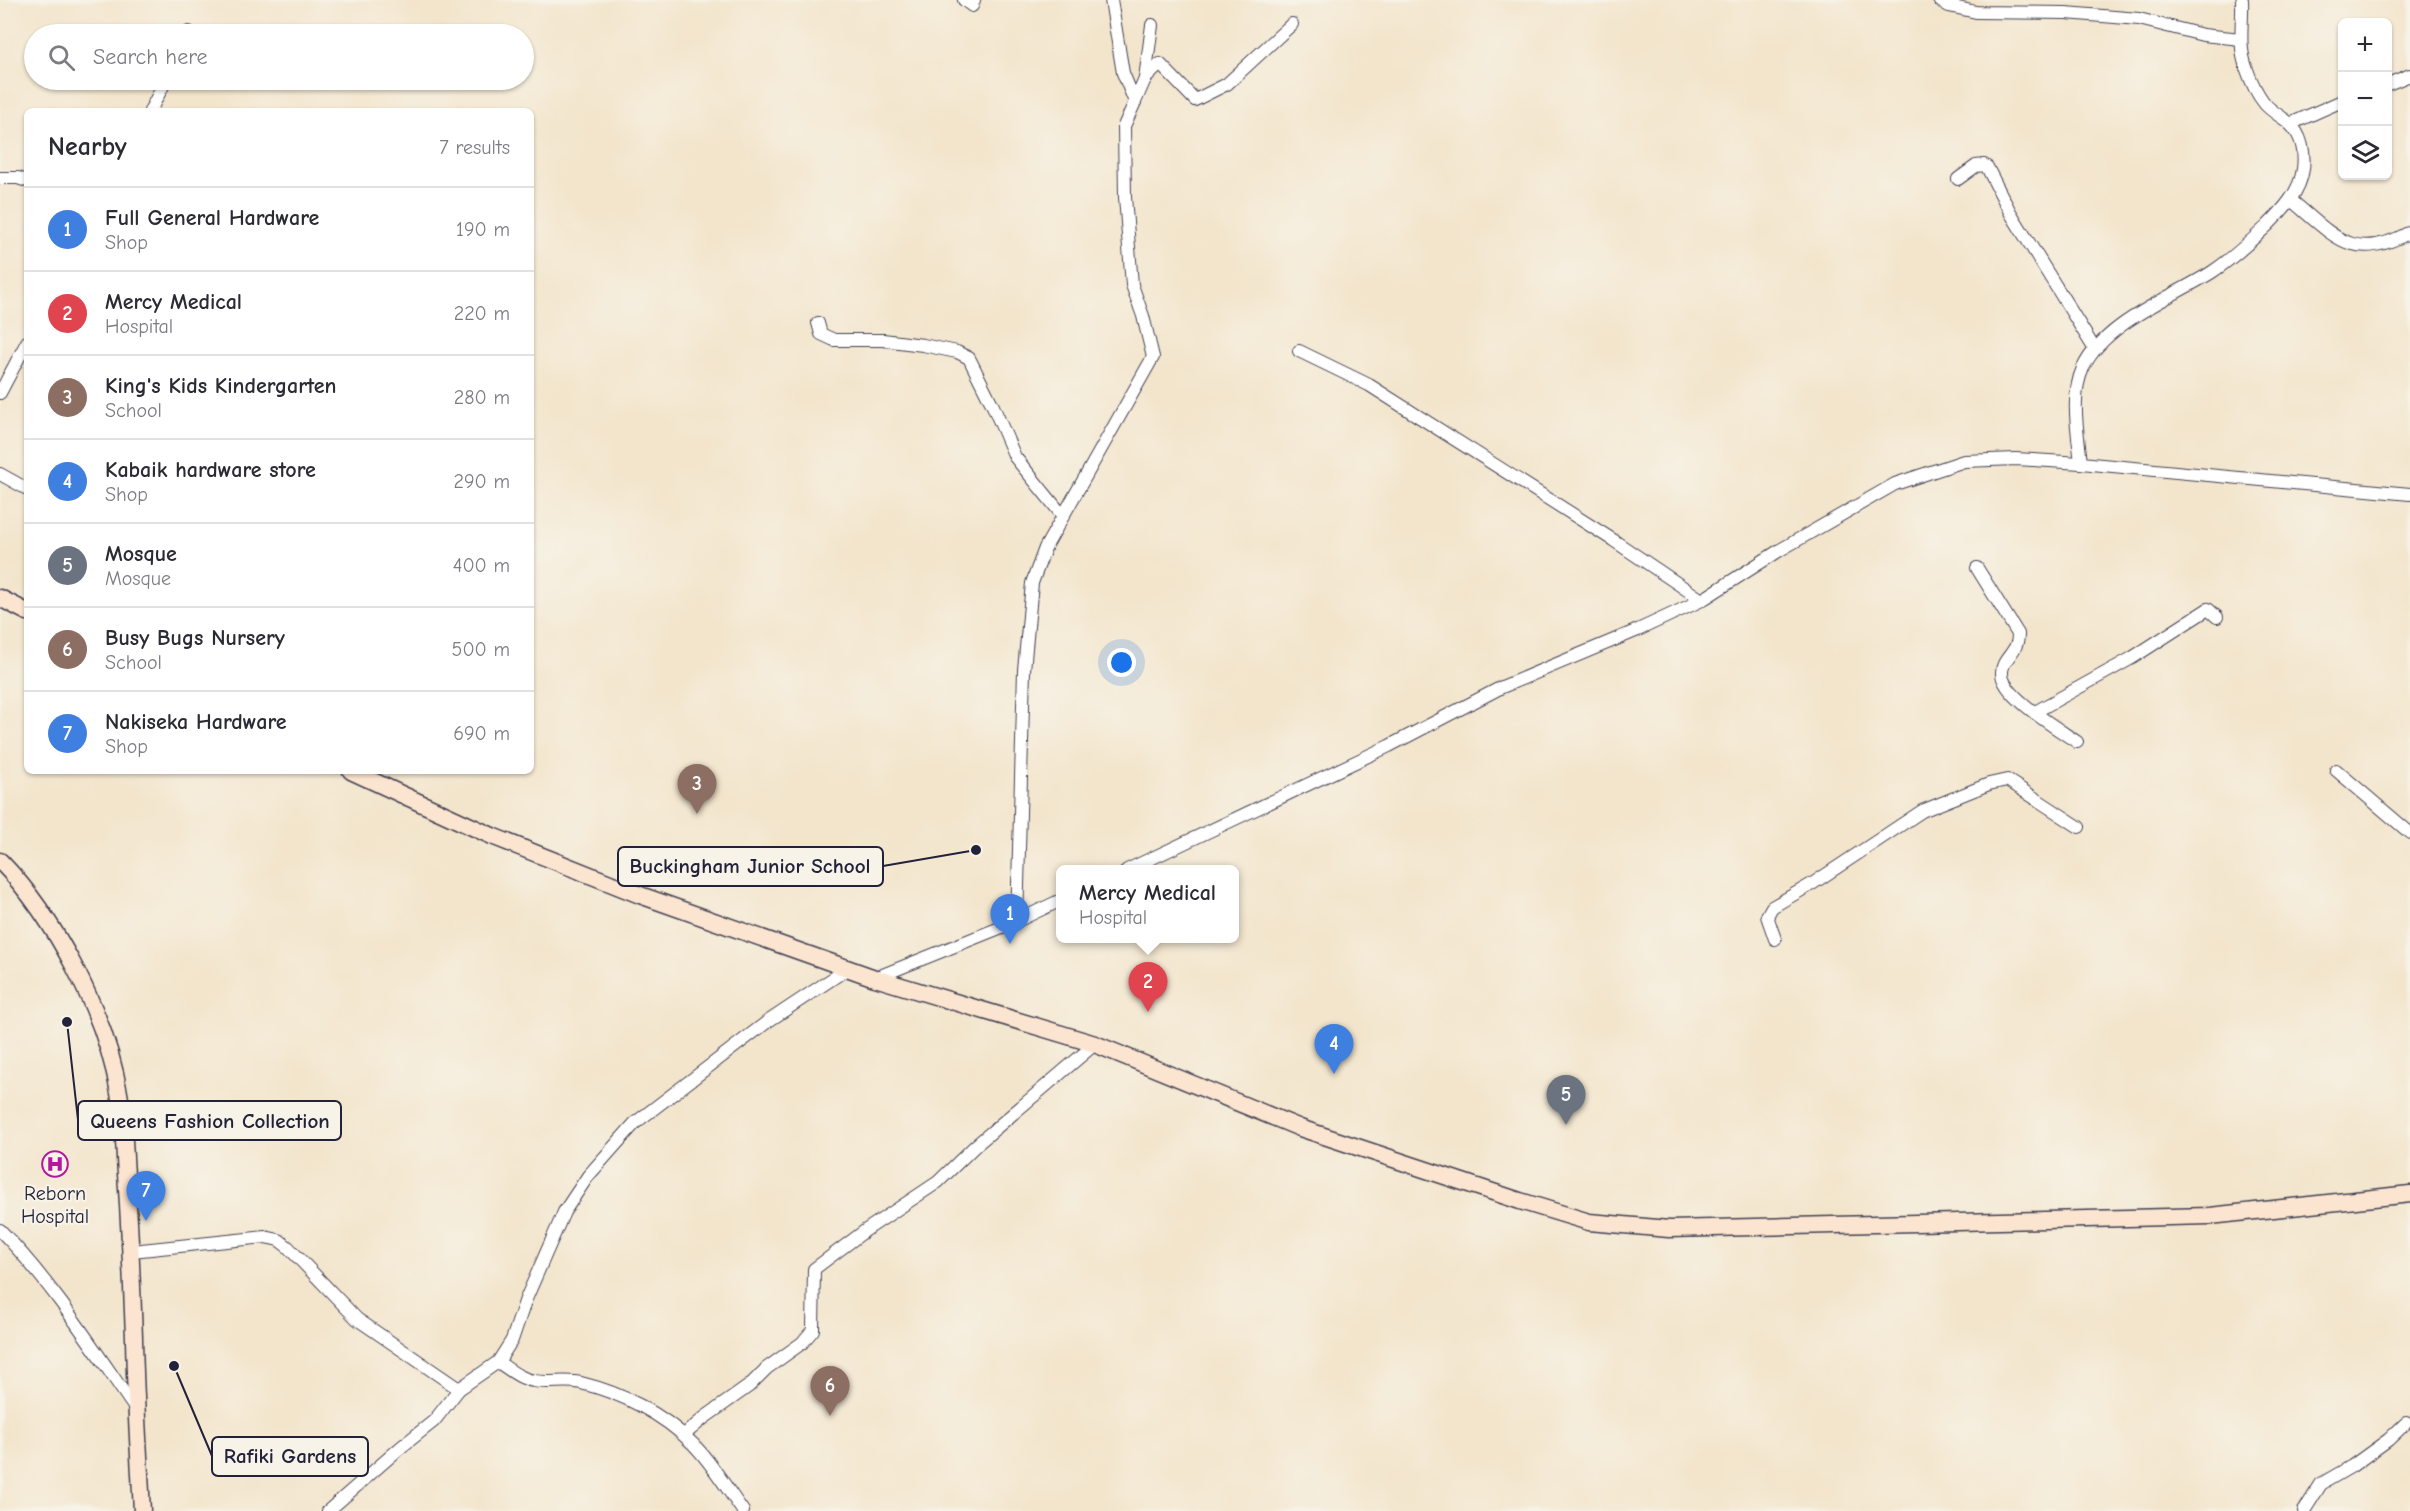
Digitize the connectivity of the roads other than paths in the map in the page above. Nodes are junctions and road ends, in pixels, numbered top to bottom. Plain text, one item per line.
1 (964, 0) edge
2 (974, 0) edge
3 (1111, 0) edge
4 (1939, 0) edge
5 (2242, 0) edge
6 (1292, 24) dead end
7 (1152, 25) dead end
8 (2241, 39) junction
9 (2410, 75) edge
10 (1144, 79) junction
11 (2392, 82) edge
12 (161, 90) edge
13 (1135, 102) junction
14 (2338, 103) edge
15 (152, 108) edge
16 (2290, 124) junction
17 (0, 178) edge
18 (1958, 179) dead end
19 (24, 180) edge
20 (2291, 200) junction
21 (2410, 232) edge
22 (818, 324) dead end
23 (2094, 348) junction
24 (1299, 351) dead end
25 (22, 362) edge
26 (0, 393) edge
27 (2081, 462) junction
28 (0, 474) edge
29 (24, 487) edge
30 (2410, 494) edge
31 (1063, 516) junction
32 (1977, 568) dead end
33 (0, 598) edge
34 (1702, 600) junction
35 (24, 610) edge
36 (2217, 617) dead end
37 (2035, 712) junction
38 (2077, 742) dead end
39 (2336, 770) dead end
40 (358, 774) edge
41 (2079, 827) dead end
42 (2410, 833) edge
43 (0, 861) edge
44 (1138, 865) edge
45 (1056, 902) edge
46 (1017, 921) junction
47 (1775, 939) dead end
48 (847, 969) junction
49 (875, 978) junction
50 (1095, 1044) junction
51 (2410, 1194) edge
52 (0, 1230) edge
53 (132, 1251) junction
54 (498, 1362) junction
55 (459, 1389) junction
56 (136, 1410) junction
57 (2406, 1424) dead end
58 (684, 1435) junction
59 (142, 1511) edge
60 (328, 1511) edge
61 (743, 1511) edge
62 (2304, 1511) edge

1 - 2 street
3 - 13 street
4 - 8 street
5 - 8 street
6 - 10 street
7 - 10 street
8 - 16 street
9 - 11 street
10 - 13 street
12 - 15 street
13 - 31 street
14 - 16 street
16 - 20 street
17 - 19 street
18 - 23 street
20 - 21 street
20 - 23 street
22 - 31 street
23 - 27 street
24 - 34 street
25 - 26 street
27 - 30 street
27 - 34 street
28 - 29 street
31 - 46 street
32 - 37 street
33 - 35 street
34 - 44 street
36 - 37 street
37 - 38 street
39 - 42 street
40 - 48 street
41 - 47 street
43 - 53 street
45 - 46 street
46 - 49 street
48 - 49 street
48 - 54 street
49 - 50 street
50 - 51 street
50 - 58 street
52 - 56 street
53 - 55 street
53 - 56 street
54 - 55 street
54 - 58 street
55 - 60 street
56 - 59 street
57 - 62 street
58 - 61 street

